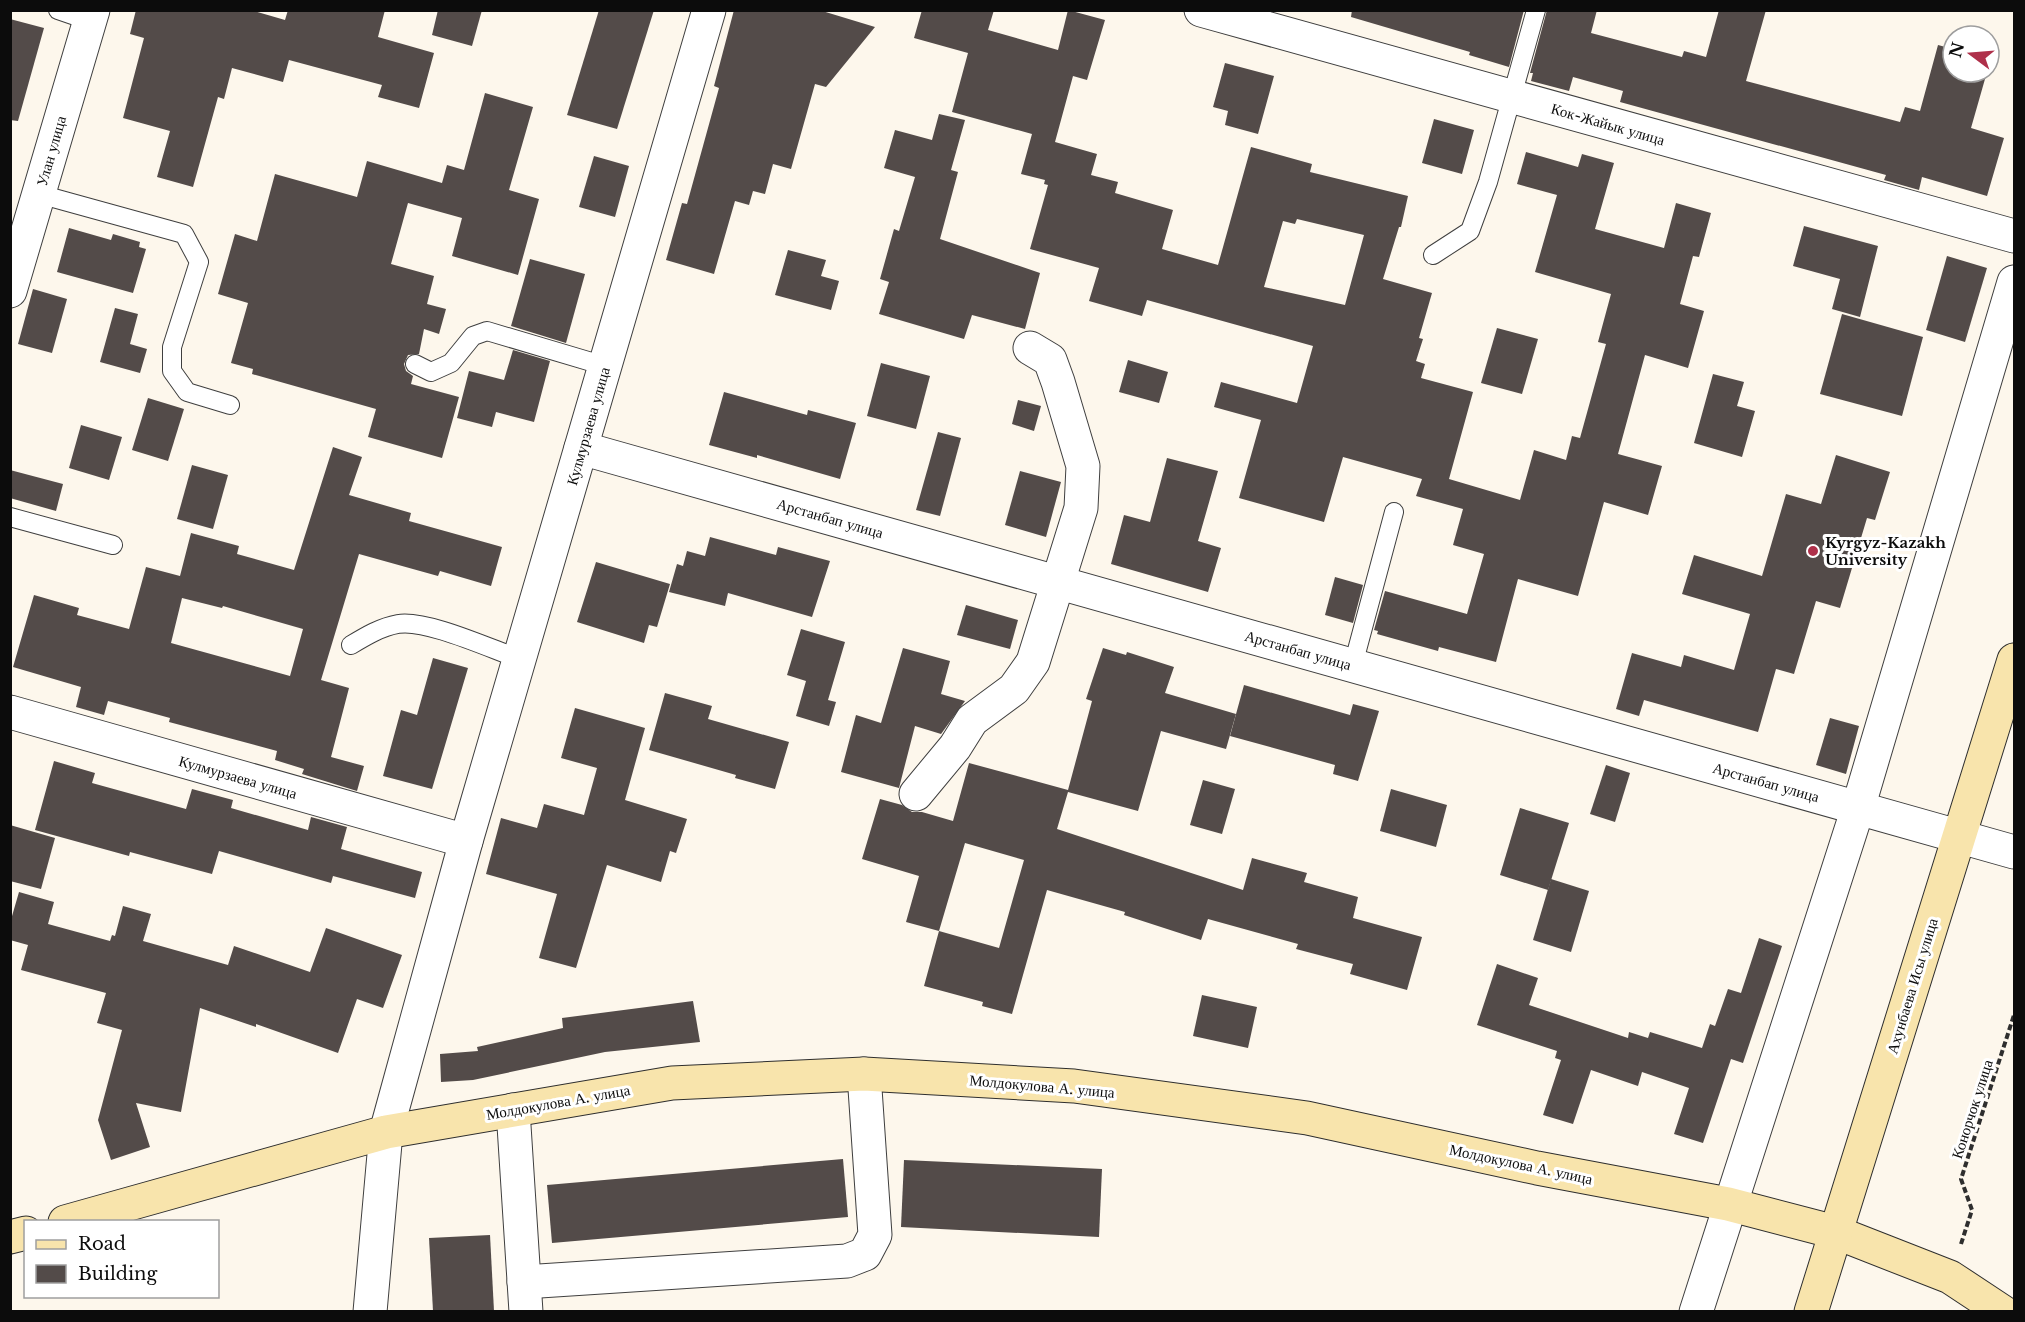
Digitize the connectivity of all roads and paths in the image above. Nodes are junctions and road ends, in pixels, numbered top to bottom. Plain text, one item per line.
1 (58, 10) edge
2 (709, 10) edge
3 (1201, 10) edge
4 (1536, 10) edge
5 (91, 16) edge
6 (1511, 97) junction
7 (28, 204) edge
8 (2014, 236) edge
9 (1433, 255) dead end
10 (2014, 282) edge
11 (10, 291) edge
12 (1030, 348) dead end
13 (415, 364) dead end
14 (605, 366) junction
15 (230, 405) dead end
16 (581, 447) junction
17 (1394, 512) dead end
18 (10, 517) edge
19 (113, 545) dead end
20 (1058, 582) junction
21 (351, 645) dead end
22 (520, 659) junction
23 (2014, 660) edge
24 (1353, 665) junction
25 (10, 712) edge
26 (916, 794) dead end
27 (1858, 808) junction
28 (1960, 836) junction
29 (465, 842) junction
30 (2014, 852) edge
31 (2014, 1015) edge
32 (864, 1074) junction
33 (513, 1110) junction
34 (386, 1132) junction
35 (1728, 1204) junction
36 (69, 1220) edge
37 (1834, 1232) junction
38 (1961, 1244) dead end
39 (525, 1296) edge
40 (370, 1311) edge
41 (1696, 1311) edge
42 (1811, 1311) edge
43 (2003, 1311) edge

1 - 5 lane
2 - 14 street, Кулмурзаева улица
3 - 6 street, Кок-Жайык улица
4 - 6 lane
5 - 7 street, Улан улица
6 - 8 street, Кок-Жайык улица
6 - 9 lane
7 - 11 street, Улан улица
7 - 15 lane
10 - 27 street
12 - 20 street
13 - 14 lane
14 - 16 street, Кулмурзаева улица
16 - 20 street, Арстанбап улица
16 - 22 street, Кулмурзаева улица
17 - 24 lane
18 - 19 lane
20 - 24 street, Арстанбап улица
20 - 26 street
21 - 22 lane
22 - 29 street, Кулмурзаева улица
23 - 28 street, Ахунбаева Исы улица
24 - 27 street, Арстанбап улица
25 - 29 street, Кулмурзаева улица
27 - 28 street, Арстанбап улица
27 - 35 street
28 - 30 street, Арстанбап улица
28 - 37 street, Ахунбаева Исы улица
29 - 34 street, Кулмурзаева улица
31 - 38 path, Конорчок улица
32 - 33 street, Молдокулова А. улица
32 - 35 street, Молдокулова А. улица
32 - 39 street
33 - 34 street, Молдокулова А. улица
33 - 39 street
34 - 36 street, Молдокулова А. улица
34 - 40 street, Кулмурзаева улица
35 - 37 street, Молдокулова А. улица
35 - 41 street
37 - 42 street, Ахунбаева Исы улица
37 - 43 street, Молдокулова А. улица

